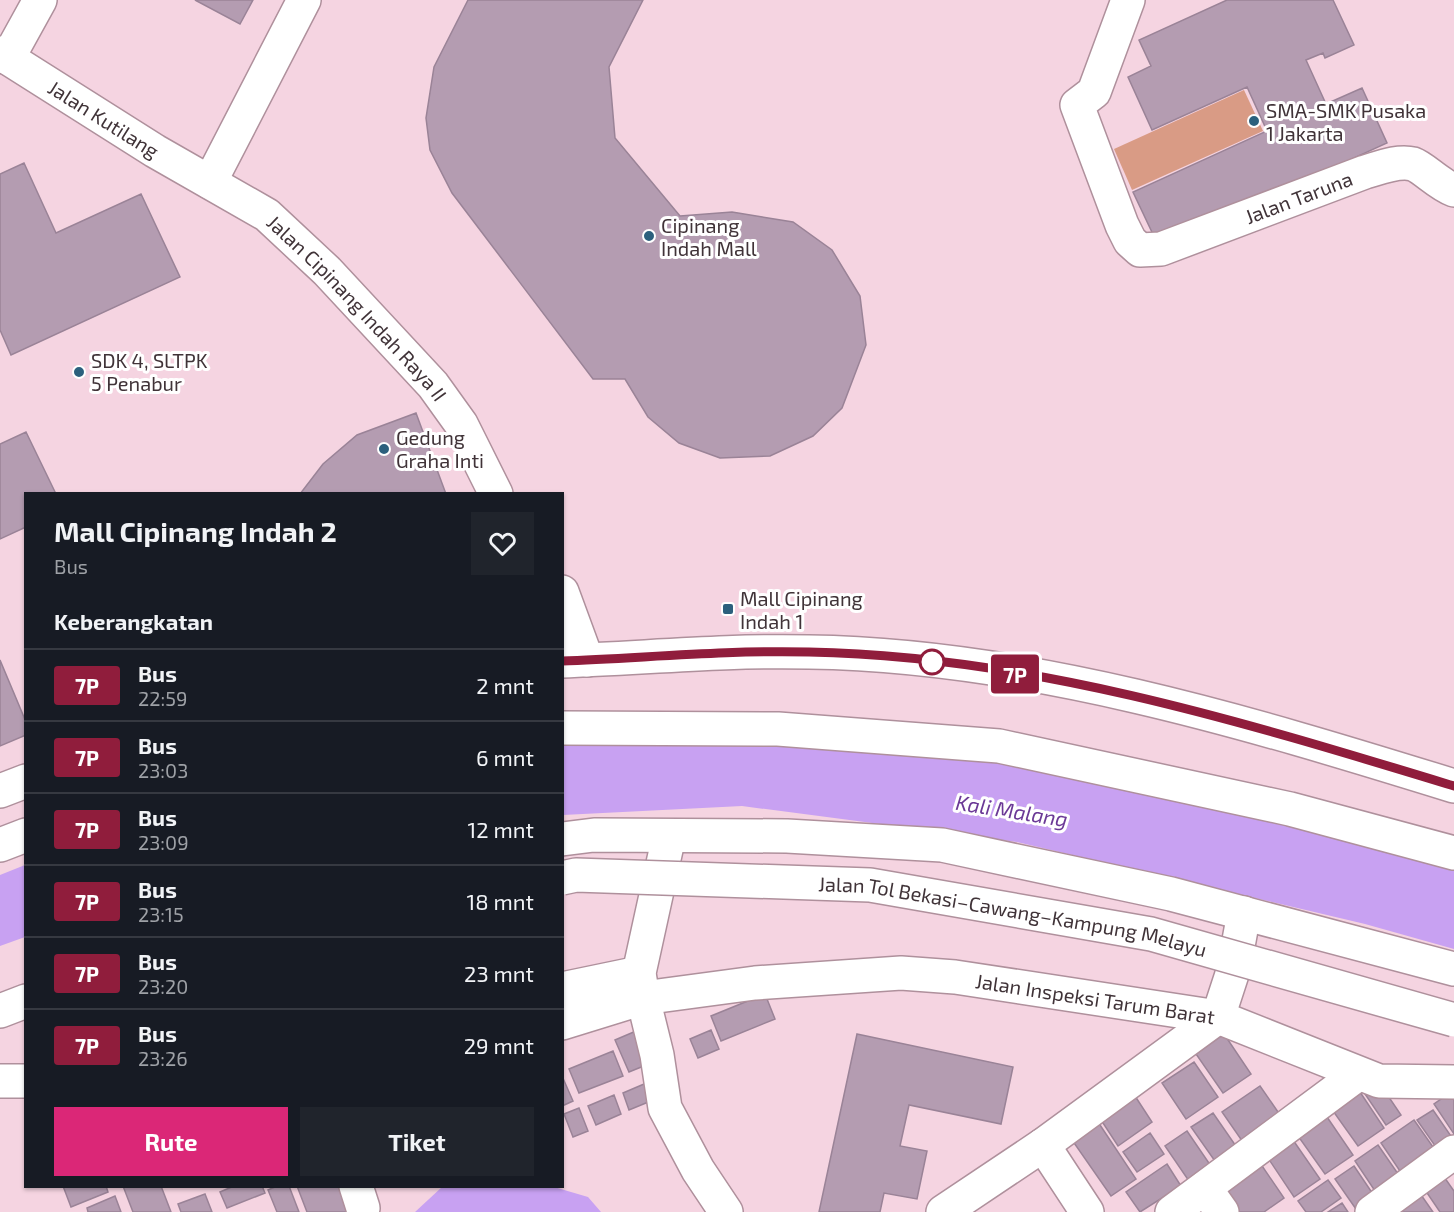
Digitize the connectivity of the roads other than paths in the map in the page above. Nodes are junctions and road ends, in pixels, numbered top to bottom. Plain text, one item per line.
1 (40, 0) edge
2 (304, 0) edge
3 (1128, 0) edge
4 (4, 56) edge
5 (210, 182) junction
6 (1454, 190) edge
7 (495, 492) edge
8 (564, 603) edge
9 (575, 661) edge
10 (564, 728) edge
11 (24, 782) edge
12 (1454, 786) edge
13 (0, 791) edge
14 (24, 836) edge
15 (669, 836) junction
16 (564, 838) edge
17 (0, 844) edge
18 (1454, 853) edge
19 (564, 878) edge
20 (1244, 913) junction
21 (1454, 969) edge
22 (641, 986) junction
23 (564, 989) edge
24 (24, 1002) edge
25 (0, 1011) edge
26 (1218, 1017) junction
27 (1454, 1020) edge
28 (564, 1022) edge
29 (1358, 1074) junction
30 (0, 1081) edge
31 (24, 1081) edge
32 (1454, 1082) edge
33 (1043, 1145) junction
34 (1454, 1152) edge
35 (1214, 1200) edge
36 (726, 1212) edge
37 (943, 1212) edge
38 (1087, 1212) edge
39 (1172, 1212) edge
40 (1372, 1212) edge

1 - 4 main road
2 - 5 main road
3 - 6 main road, Jalan Taruna
4 - 5 main road, Jalan Kutilang
5 - 7 main road, Jalan Cipinang Indah Raya II
8 - 9 main road
9 - 12 main road
10 - 18 main road
11 - 13 main road
14 - 17 main road
15 - 16 main road
15 - 20 main road
15 - 22 main road
19 - 27 main road, Jalan Tol Bekasi–Cawang–Kampung Melayu, bridge
20 - 21 main road
20 - 26 main road, Jalan Inspeksi Tarum Barat
22 - 23 main road
22 - 26 main road, Jalan Inspeksi Tarum Barat
22 - 28 main road
22 - 36 main road
24 - 25 main road
26 - 29 main road
26 - 33 main road
29 - 32 main road
29 - 35 main road
30 - 31 main road
33 - 37 main road
33 - 38 main road
34 - 40 main road
35 - 39 main road

